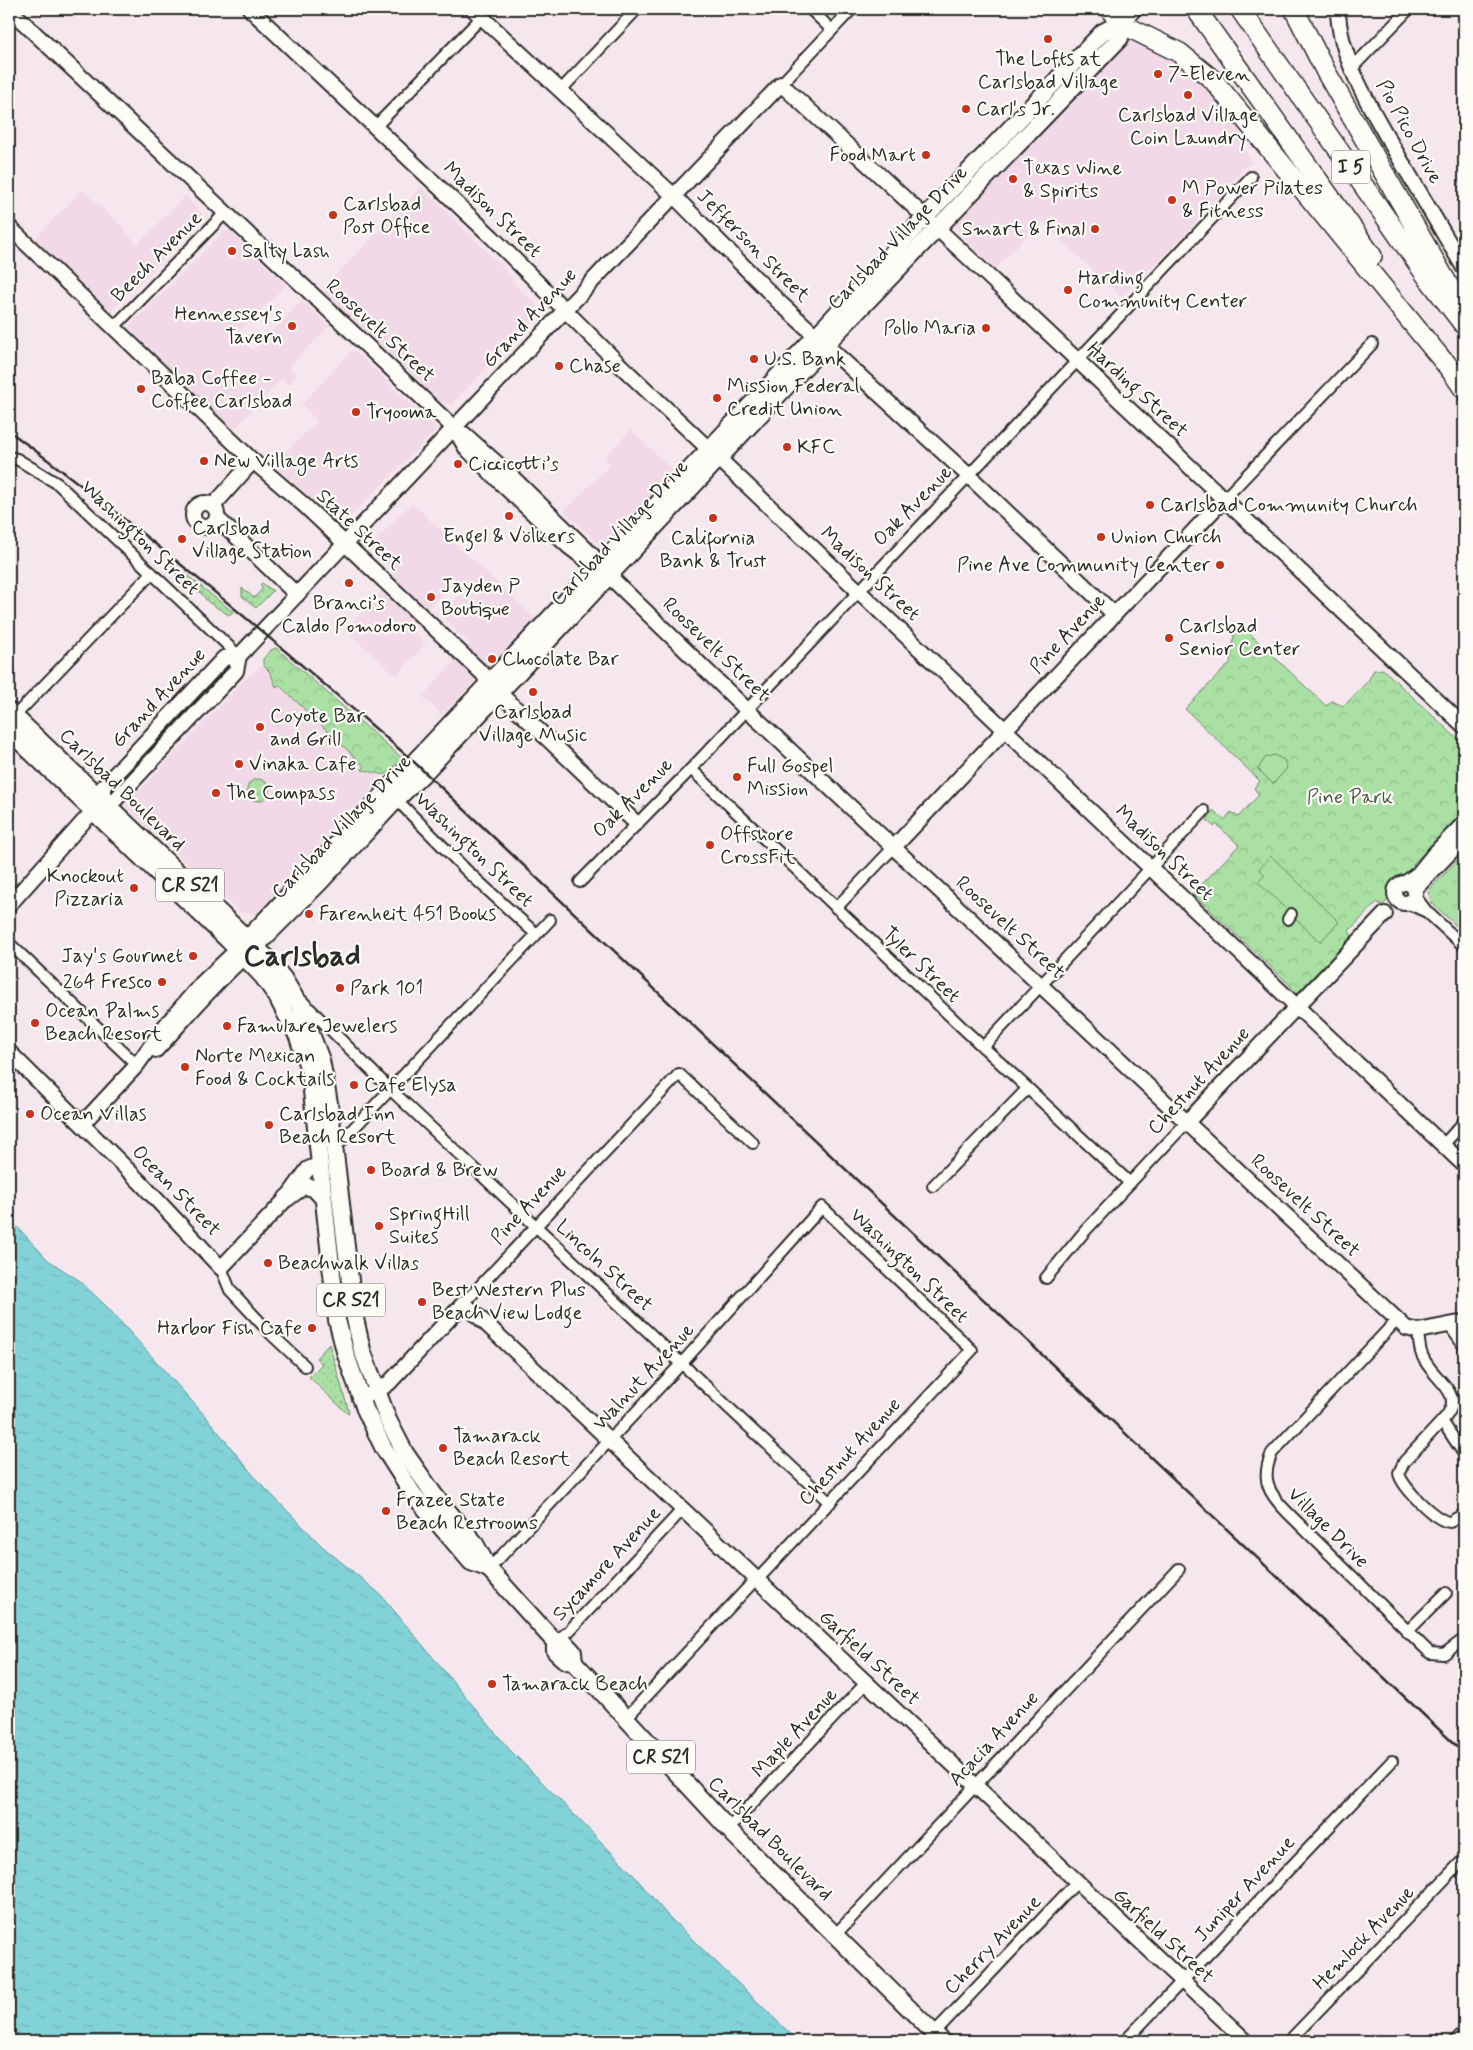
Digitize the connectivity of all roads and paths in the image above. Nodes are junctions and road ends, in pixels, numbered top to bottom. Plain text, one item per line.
1 (9, 9) edge
2 (250, 9) edge
3 (637, 9) edge
4 (810, 9) edge
5 (852, 9) edge
6 (1133, 9) edge
7 (1196, 9) edge
8 (1240, 9) edge
9 (1294, 9) edge
10 (1338, 9) edge
11 (1409, 9) edge
12 (477, 13) edge
13 (1115, 16) edge
14 (832, 30) junction
15 (1352, 68) junction
16 (1054, 82) junction
17 (782, 84) junction
18 (560, 91) junction
19 (1035, 102) junction
20 (1054, 106) junction
21 (376, 126) junction
22 (1033, 128) junction
23 (1251, 177) dead end
24 (674, 196) junction
25 (226, 212) junction
26 (931, 223) junction
27 (9, 227) edge
28 (1460, 248) edge
29 (1464, 268) edge
30 (564, 311) junction
31 (1464, 320) edge
32 (1464, 325) edge
33 (114, 327) junction
34 (821, 340) junction
35 (1372, 344) dead end
36 (1078, 361) junction
37 (1453, 373) junction
38 (1464, 389) edge
39 (454, 428) junction
40 (714, 454) junction
41 (9, 457) edge
42 (253, 461) junction
43 (969, 476) junction
44 (1224, 499) junction
45 (346, 545) junction
46 (604, 571) junction
47 (152, 573) junction
48 (858, 591) junction
49 (295, 598) junction
50 (1114, 614) junction
51 (239, 656) junction
52 (494, 688) junction
53 (746, 709) junction
54 (10, 720) edge
55 (1464, 726) edge
56 (1006, 730) junction
57 (691, 769) junction
58 (392, 794) junction
59 (98, 808) junction
60 (1204, 811) dead end
61 (636, 822) junction
62 (1464, 823) edge
63 (1464, 838) edge
64 (894, 847) junction
65 (1150, 868) junction
66 (580, 882) dead end
67 (1407, 895) junction
68 (9, 905) edge
69 (836, 908) junction
70 (550, 920) dead end
71 (536, 934) junction
72 (9, 943) edge
73 (1464, 946) edge
74 (245, 948) junction
75 (1041, 984) junction
76 (292, 990) junction
77 (1297, 1006) junction
78 (983, 1047) junction
79 (9, 1052) edge
80 (137, 1064) junction
81 (390, 1089) junction
82 (1027, 1089) junction
83 (315, 1102) junction
84 (1187, 1122) junction
85 (1464, 1122) edge
86 (82, 1123) junction
87 (753, 1144) dead end
88 (1443, 1145) junction
89 (334, 1149) junction
90 (320, 1164) junction
91 (1464, 1165) edge
92 (1130, 1183) junction
93 (933, 1186) dead end
94 (287, 1198) junction
95 (323, 1198) junction
96 (341, 1206) junction
97 (822, 1208) joint
98 (536, 1226) junction
99 (222, 1268) junction
100 (1046, 1278) dead end
101 (464, 1303) junction
102 (1397, 1320) junction
103 (1464, 1322) edge
104 (1450, 1325) junction
105 (1418, 1331) junction
106 (1464, 1346) edge
107 (972, 1350) joint
108 (682, 1363) junction
109 (304, 1366) dead end
110 (376, 1392) junction
111 (360, 1398) junction
112 (1442, 1421) junction
113 (610, 1440) junction
114 (1464, 1454) edge
115 (830, 1502) junction
116 (682, 1509) junction
117 (1464, 1514) edge
118 (489, 1569) junction
119 (1179, 1570) dead end
120 (757, 1579) junction
121 (1446, 1593) dead end
122 (1407, 1632) junction
123 (1464, 1639) edge
124 (556, 1642) junction
125 (866, 1682) junction
126 (625, 1718) junction
127 (1392, 1761) dead end
128 (974, 1785) junction
129 (728, 1829) junction
130 (1464, 1859) edge
131 (1077, 1882) junction
132 (836, 1934) junction
133 (1182, 1981) junction
134 (1464, 2032) edge
135 (938, 2037) edge
136 (1125, 2041) edge
137 (1246, 2041) edge
138 (1289, 2041) edge
139 (1455, 2041) edge

1 - 25 street, Roosevelt Street
2 - 21 street, Madison Street
3 - 18 street
4 - 14 street
5 - 14 street, Grand Avenue
6 - 13 main road, Carlsbad Village Drive
7 - 37 highway, I 5
8 - 32 highway, I 5
9 - 31 highway
10 - 15 street, Pio Pico Drive
11 - 15 street
12 - 18 street, Jefferson Street
12 - 21 street
13 - 16 main road, Carlsbad Village Drive
13 - 20 main road, Carlsbad Village Drive
13 - 37 highway
14 - 17 street, Grand Avenue
15 - 28 street, Pio Pico Drive
16 - 19 main road, Carlsbad Village Drive
16 - 20 main road
17 - 24 street, Grand Avenue
17 - 26 street, Harding Street
18 - 24 street, Jefferson Street
19 - 22 main road
19 - 26 main road, Carlsbad Village Drive
20 - 22 main road, Carlsbad Village Drive
21 - 30 street, Madison Street
22 - 26 main road, Carlsbad Village Drive
23 - 36 street, Oak Avenue
24 - 30 street, Grand Avenue
24 - 34 street, Jefferson Street
25 - 33 street, Beech Avenue
25 - 39 street, Roosevelt Street
26 - 34 main road, Carlsbad Village Drive
26 - 36 street, Harding Street
27 - 33 street, State Street
28 - 29 street, Pio Pico Drive
30 - 39 street, Grand Avenue
30 - 40 street, Madison Street
33 - 42 street, State Street
34 - 40 main road, Carlsbad Village Drive
34 - 43 street, Jefferson Street
35 - 44 street, Pine Avenue
36 - 43 street, Oak Avenue
36 - 44 street, Harding Street
37 - 38 highway, I 5
39 - 45 street, Grand Avenue
39 - 46 street, Roosevelt Street
40 - 46 main road, Carlsbad Village Drive
40 - 48 street, Madison Street
41 - 47 street, Washington Street
42 - 45 street, State Street
42 - 49 street
43 - 48 street, Oak Avenue
43 - 50 street, Jefferson Street
44 - 50 street, Pine Avenue
44 - 55 street, Harding Street
45 - 49 street, Grand Avenue
45 - 52 street, State Street
46 - 52 main road, Carlsbad Village Drive
46 - 53 street, Roosevelt Street
47 - 51 street, Washington Street
47 - 54 street
48 - 53 street, Oak Avenue
48 - 56 street, Madison Street
49 - 51 street, Grand Avenue
50 - 56 street, Pine Avenue
51 - 59 street, Grand Avenue
52 - 58 main road, Carlsbad Village Drive
52 - 61 street, State Street
53 - 57 street, Oak Avenue
53 - 64 street, Roosevelt Street
54 - 59 main road, Carlsbad Boulevard / CR S21
56 - 64 street, Pine Avenue
56 - 65 street, Madison Street
57 - 61 street, Oak Avenue
57 - 69 street, Tyler Street
58 - 71 street, Washington Street
58 - 74 main road, Carlsbad Village Drive
59 - 68 street, Grand Avenue
59 - 74 main road, Carlsbad Boulevard / CR S21
60 - 65 street
61 - 66 street, Oak Avenue
62 - 67 street, Chestnut Avenue
63 - 67 street, Chestnut Avenue
64 - 69 street, Pine Avenue
64 - 75 street, Roosevelt Street
65 - 75 street
65 - 77 street, Madison Street
67 - 73 street
67 - 77 street, Chestnut Avenue
69 - 78 street, Tyler Street
70 - 71 street
71 - 81 street
72 - 80 street
74 - 76 main road, Carlsbad Boulevard / CR S21
74 - 80 street, Carlsbad Village Drive
74 - 83 main road, Carlsbad Boulevard / CR S21
75 - 78 street
75 - 84 street, Roosevelt Street
76 - 81 street, Lincoln Street
76 - 89 main road, Carlsbad Boulevard / CR S21
77 - 84 street, Chestnut Avenue
77 - 88 street, Madison Street
78 - 82 street, Tyler Street
79 - 86 street, Ocean Street
80 - 86 street, Carlsbad Village Drive
81 - 89 street
81 - 98 street, Lincoln Street
82 - 92 street, Tyler Street
82 - 93 street
83 - 89 main road
83 - 90 main road, Carlsbad Boulevard / CR S21
84 - 92 street, Chestnut Avenue
84 - 102 street, Roosevelt Street
85 - 88 street
86 - 99 street, Ocean Street
87 - 98 street, Pine Avenue
88 - 91 street, Madison Street
89 - 96 main road, Carlsbad Boulevard / CR S21
90 - 94 street
90 - 95 main road, Carlsbad Boulevard / CR S21
90 - 96 main road
92 - 100 street, Chestnut Avenue
94 - 95 main road
94 - 99 street
95 - 111 main road, Carlsbad Boulevard / CR S21
96 - 110 main road, Carlsbad Boulevard / CR S21
97 - 107 street, Washington Street
97 - 108 street, Walnut Avenue
98 - 101 street, Pine Avenue
98 - 108 street, Lincoln Street
99 - 109 street, Ocean Street
101 - 110 street, Pine Avenue
101 - 113 street, Garfield Street
102 - 105 street, Roosevelt Street
102 - 122 street, Village Drive
103 - 104 street
104 - 105 street
104 - 106 street
105 - 112 street
107 - 115 street, Chestnut Avenue
108 - 113 street, Walnut Avenue
108 - 115 street, Lincoln Street
110 - 111 street, Pine Avenue
110 - 118 main road, Carlsbad Boulevard / CR S21
111 - 118 main road, Carlsbad Boulevard / CR S21
112 - 114 street
112 - 117 street
113 - 116 street, Garfield Street
113 - 118 street, Walnut Avenue
115 - 120 street, Chestnut Avenue
116 - 120 street, Garfield Street
116 - 124 street, Sycamore Avenue
118 - 124 main road, Carlsbad Boulevard / CR S21
119 - 128 street, Acacia Avenue
120 - 125 street, Garfield Street
120 - 126 street, Chestnut Avenue
121 - 122 street
122 - 123 street, Village Drive
124 - 126 main road, Carlsbad Boulevard / CR S21
125 - 128 street, Garfield Street
125 - 129 street, Maple Avenue
126 - 129 main road, Carlsbad Boulevard / CR S21
127 - 133 street, Juniper Avenue
128 - 131 street, Garfield Street
128 - 132 street, Acacia Avenue
129 - 132 main road, Carlsbad Boulevard / CR S21
130 - 138 street, Hemlock Avenue
131 - 133 street, Garfield Street
131 - 135 street, Cherry Avenue
132 - 135 main road, Carlsbad Boulevard / CR S21
133 - 136 street, Juniper Avenue
133 - 137 street, Garfield Street
134 - 139 street

